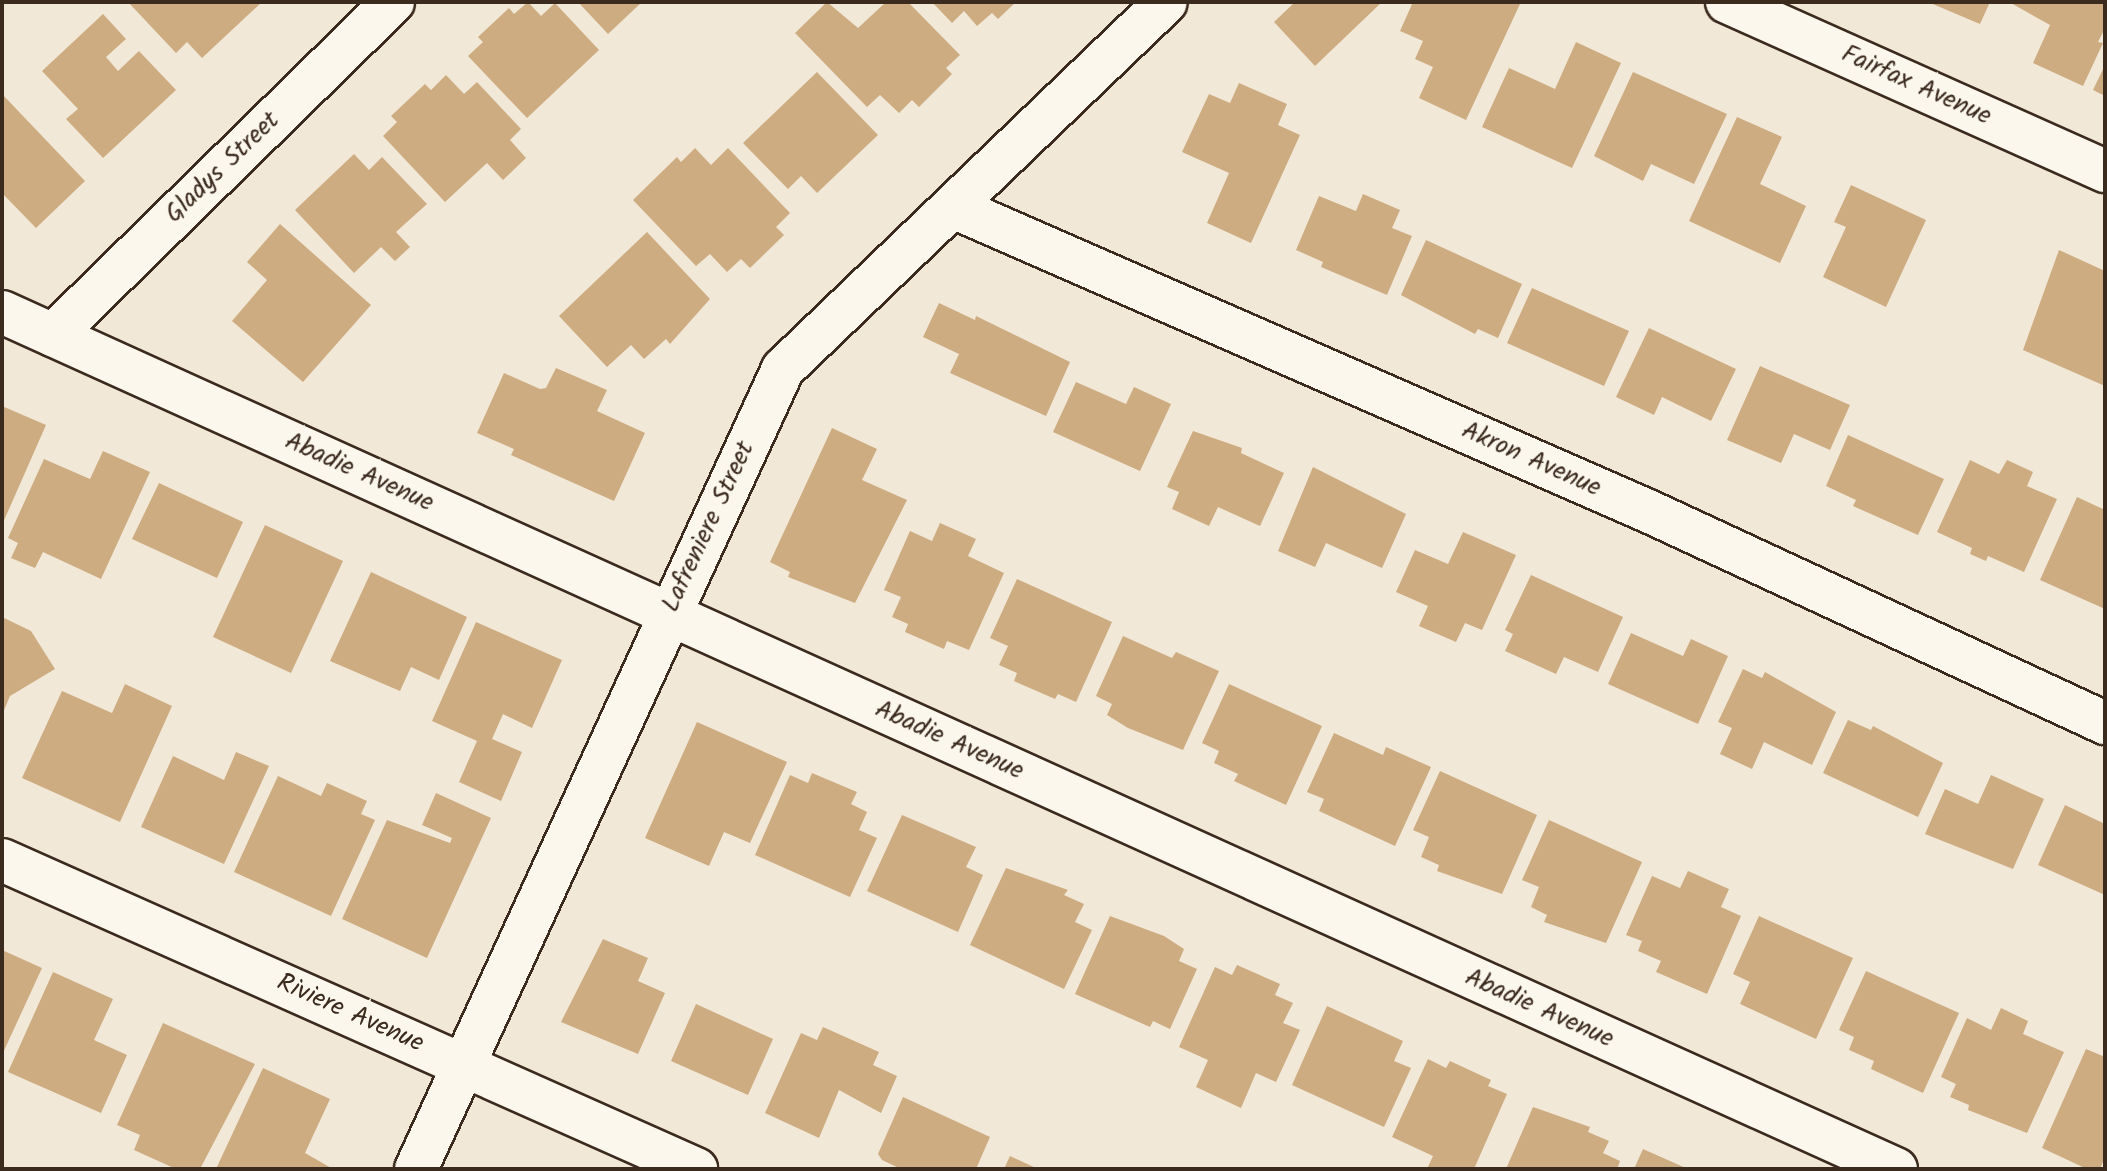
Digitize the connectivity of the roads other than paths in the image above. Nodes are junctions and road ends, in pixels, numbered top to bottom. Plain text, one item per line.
1 (393, 2) edge
2 (1166, 2) edge
3 (1727, 2) edge
4 (2105, 171) edge
5 (953, 207) junction
6 (2, 312) edge
7 (53, 335) junction
8 (669, 613) junction
9 (2105, 723) edge
10 (2, 860) edge
11 (464, 1064) junction
12 (416, 1169) edge
13 (696, 1169) edge
14 (1896, 1169) edge

1 - 7 street, Gladys Street
2 - 5 street, Lafreniere Street
3 - 4 street, Fairfax Avenue
5 - 8 street, Lafreniere Street
5 - 9 street, Akron Avenue
6 - 7 street, Abadie Avenue
7 - 8 street, Abadie Avenue
8 - 11 street, Lafreniere Street
8 - 14 street, Abadie Avenue
10 - 11 street, Riviere Avenue
11 - 12 street, Lafreniere Street
11 - 13 street, Riviere Avenue

